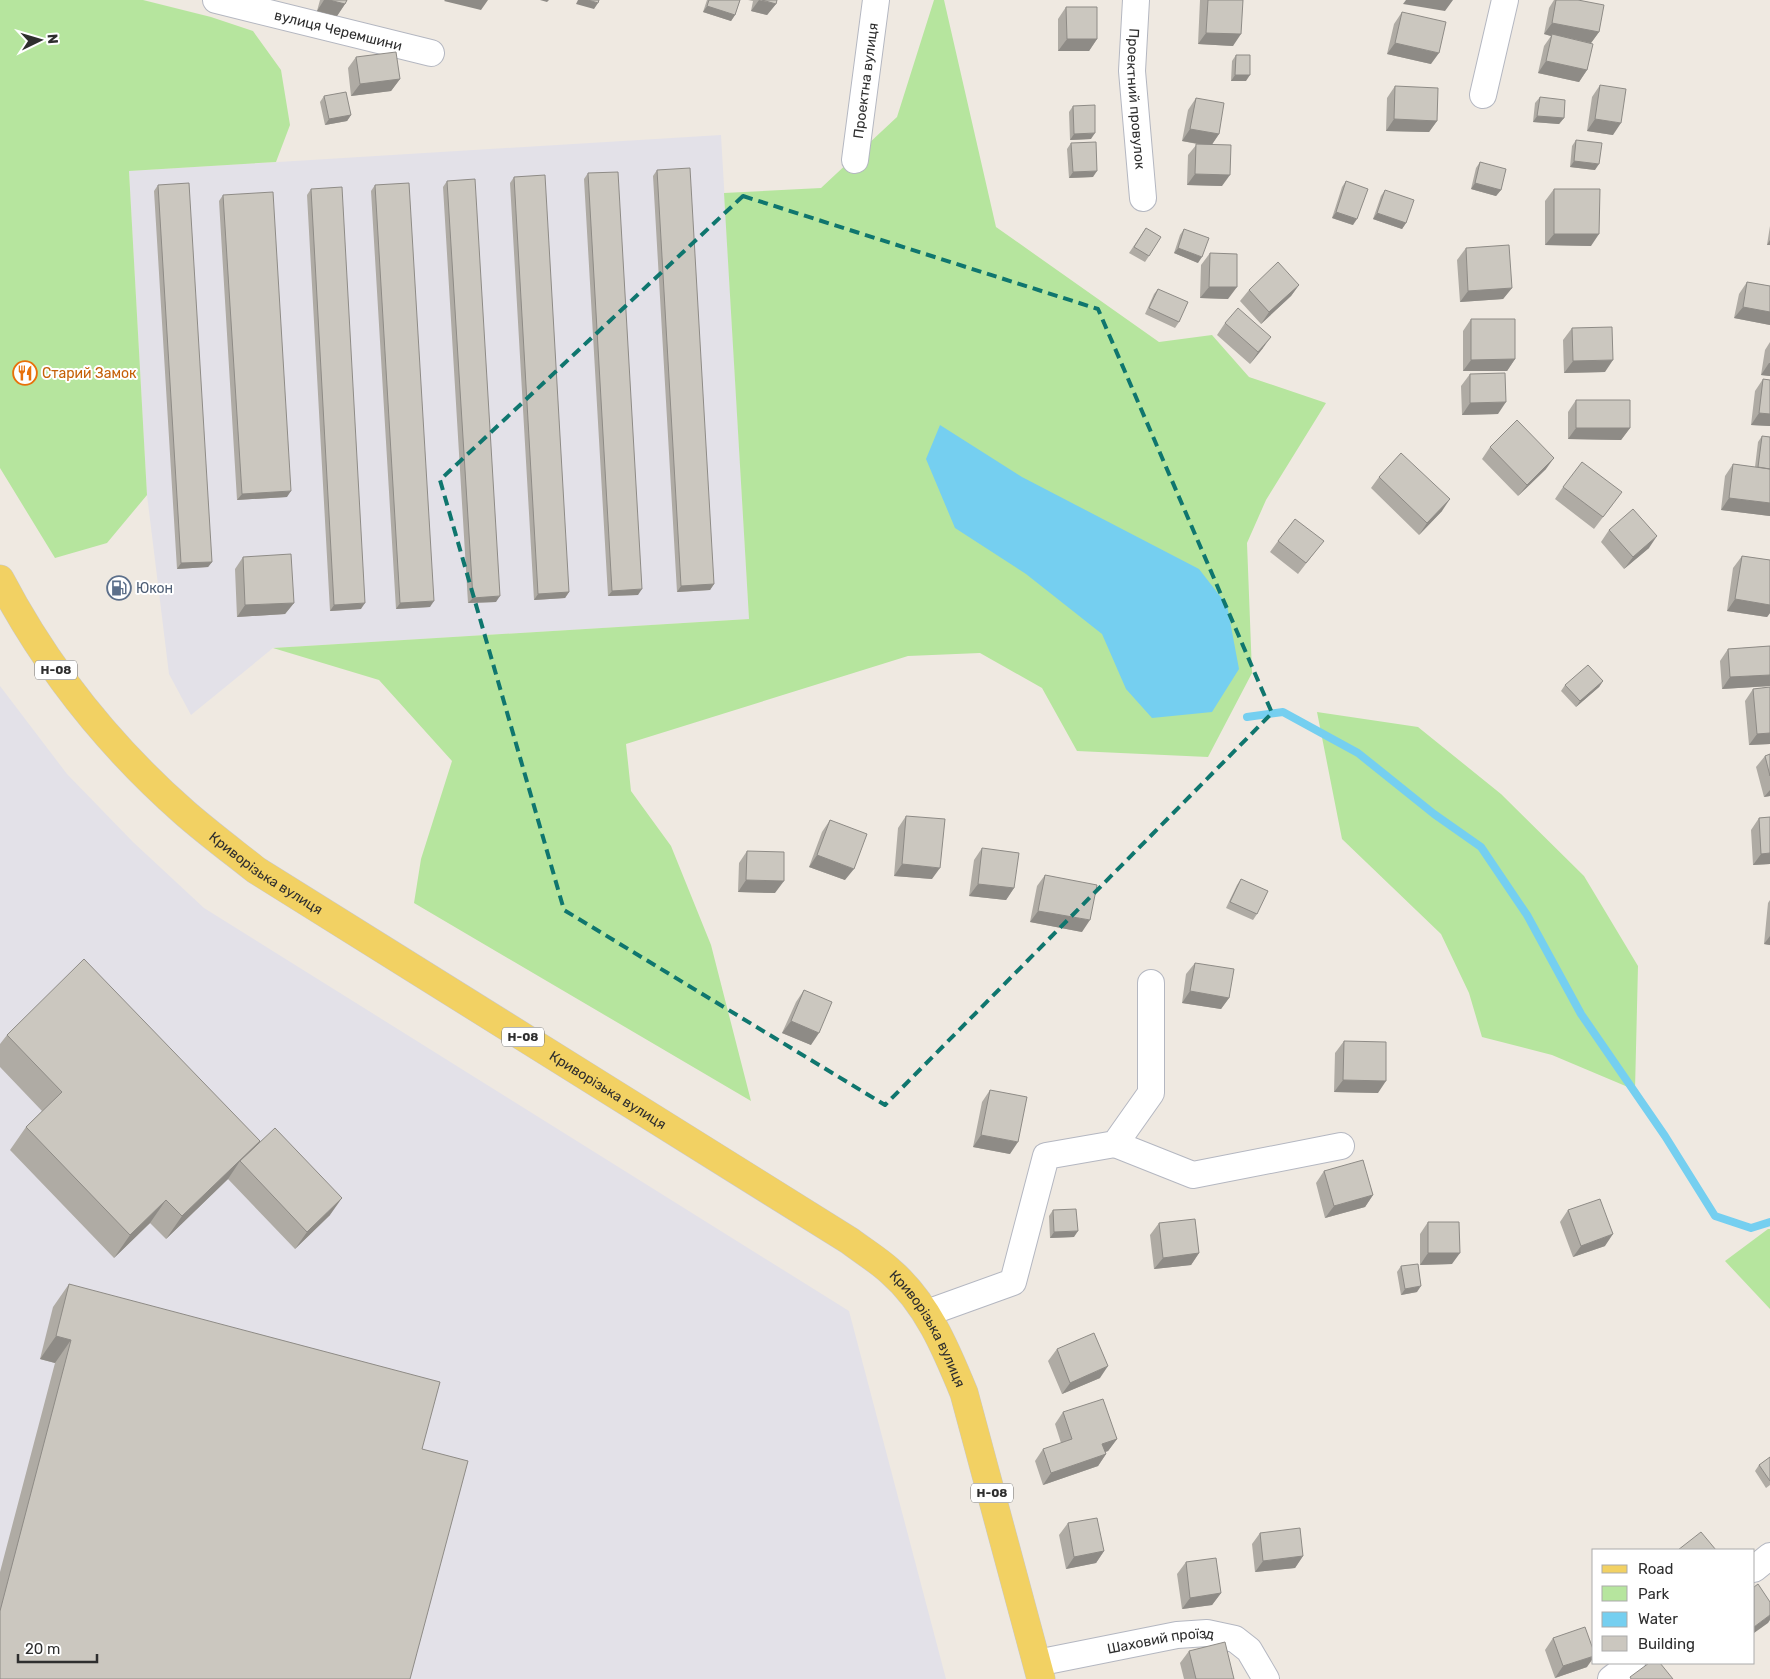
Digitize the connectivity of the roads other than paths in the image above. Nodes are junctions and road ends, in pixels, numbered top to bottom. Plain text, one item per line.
1 (216, 0) edge
2 (876, 0) edge
3 (1136, 0) edge
4 (1505, 0) edge
5 (431, 53) dead end
6 (1483, 95) dead end
7 (855, 160) dead end
8 (1143, 198) dead end
9 (0, 579) edge
10 (1151, 983) dead end
11 (1115, 1144) junction
12 (1341, 1146) dead end
13 (927, 1313) junction
14 (1770, 1556) edge
15 (1755, 1568) edge
16 (1631, 1664) edge
17 (1039, 1671) edge
18 (1266, 1679) edge
19 (1611, 1679) edge

1 - 5 street, вулиця Черемшини
2 - 7 street, Проектна вулиця
3 - 8 street, Проектний провулок
4 - 6 street
9 - 13 main road, Криворізька вулиця / Н-08
10 - 11 street
11 - 12 street
11 - 13 street
13 - 17 main road, Криворізька вулиця / Н-08
14 - 15 street
16 - 19 street
17 - 18 street, Шаховий проїзд

